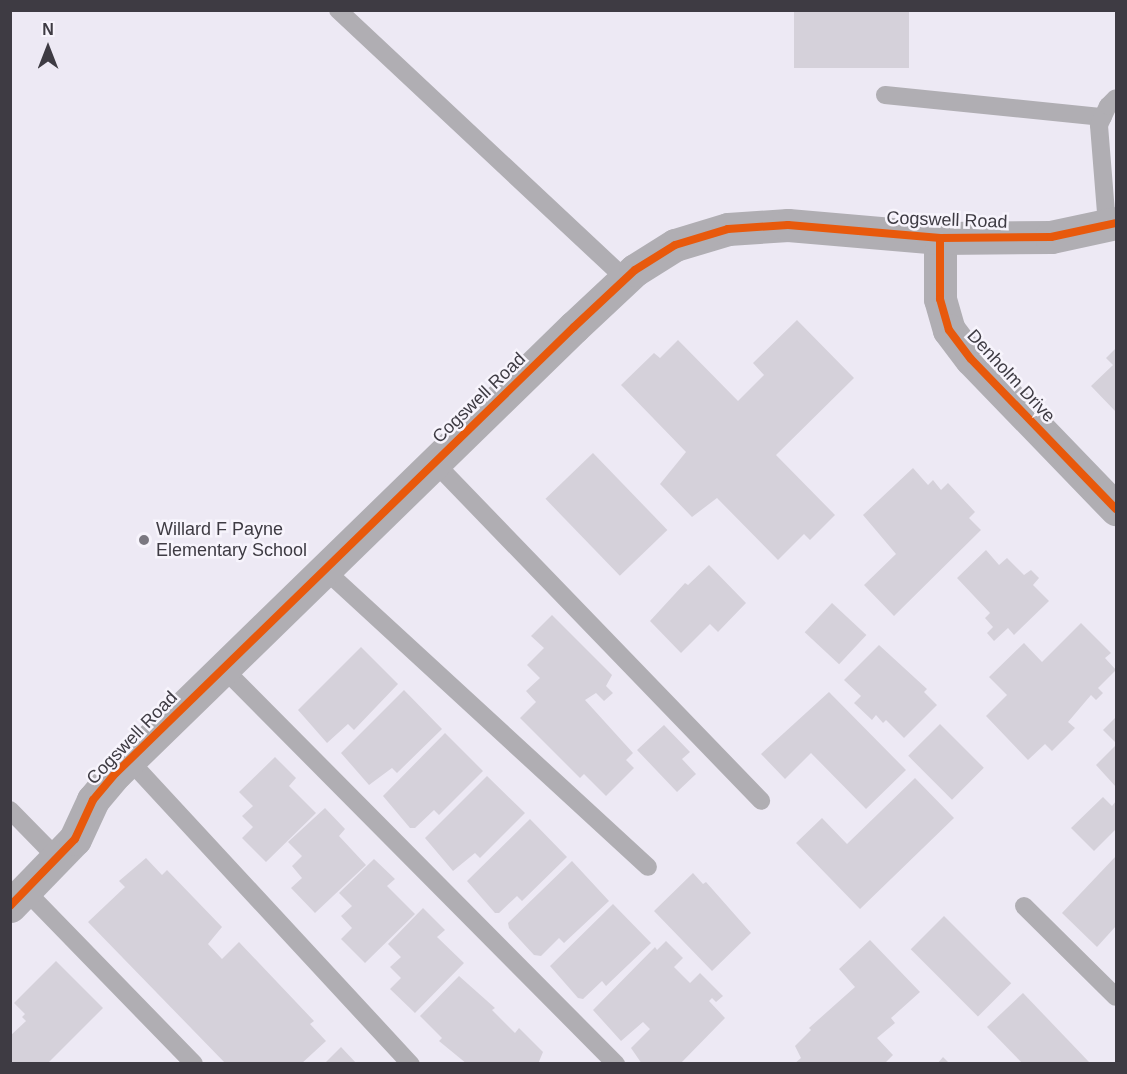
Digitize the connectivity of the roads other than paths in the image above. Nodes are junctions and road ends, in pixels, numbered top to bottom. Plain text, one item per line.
1 (338, 10) edge
2 (885, 95) dead end
3 (1116, 98) edge
4 (1103, 117) junction
5 (1112, 224) edge
6 (940, 237) junction
7 (625, 279) junction
8 (434, 462) junction
9 (1116, 509) edge
10 (324, 569) junction
11 (223, 668) junction
12 (129, 760) junction
13 (761, 801) dead end
14 (10, 810) edge
15 (57, 858) junction
16 (648, 867) dead end
17 (18, 899) edge
18 (1024, 906) dead end
19 (1116, 997) edge
20 (194, 1064) edge
21 (411, 1064) edge
22 (616, 1064) edge

1 - 7 lane
2 - 4 lane
3 - 4 lane
4 - 5 lane
5 - 6 street, Cogswell Road
6 - 7 street, Cogswell Road
6 - 9 street, Denholm Drive
7 - 8 street, Cogswell Road
8 - 10 street, Cogswell Road
8 - 13 lane
10 - 11 street, Cogswell Road
10 - 16 lane
11 - 12 street, Cogswell Road
11 - 22 lane
12 - 15 street, Cogswell Road
12 - 21 lane
14 - 15 lane
15 - 17 street, Cogswell Road
17 - 20 lane
18 - 19 lane

